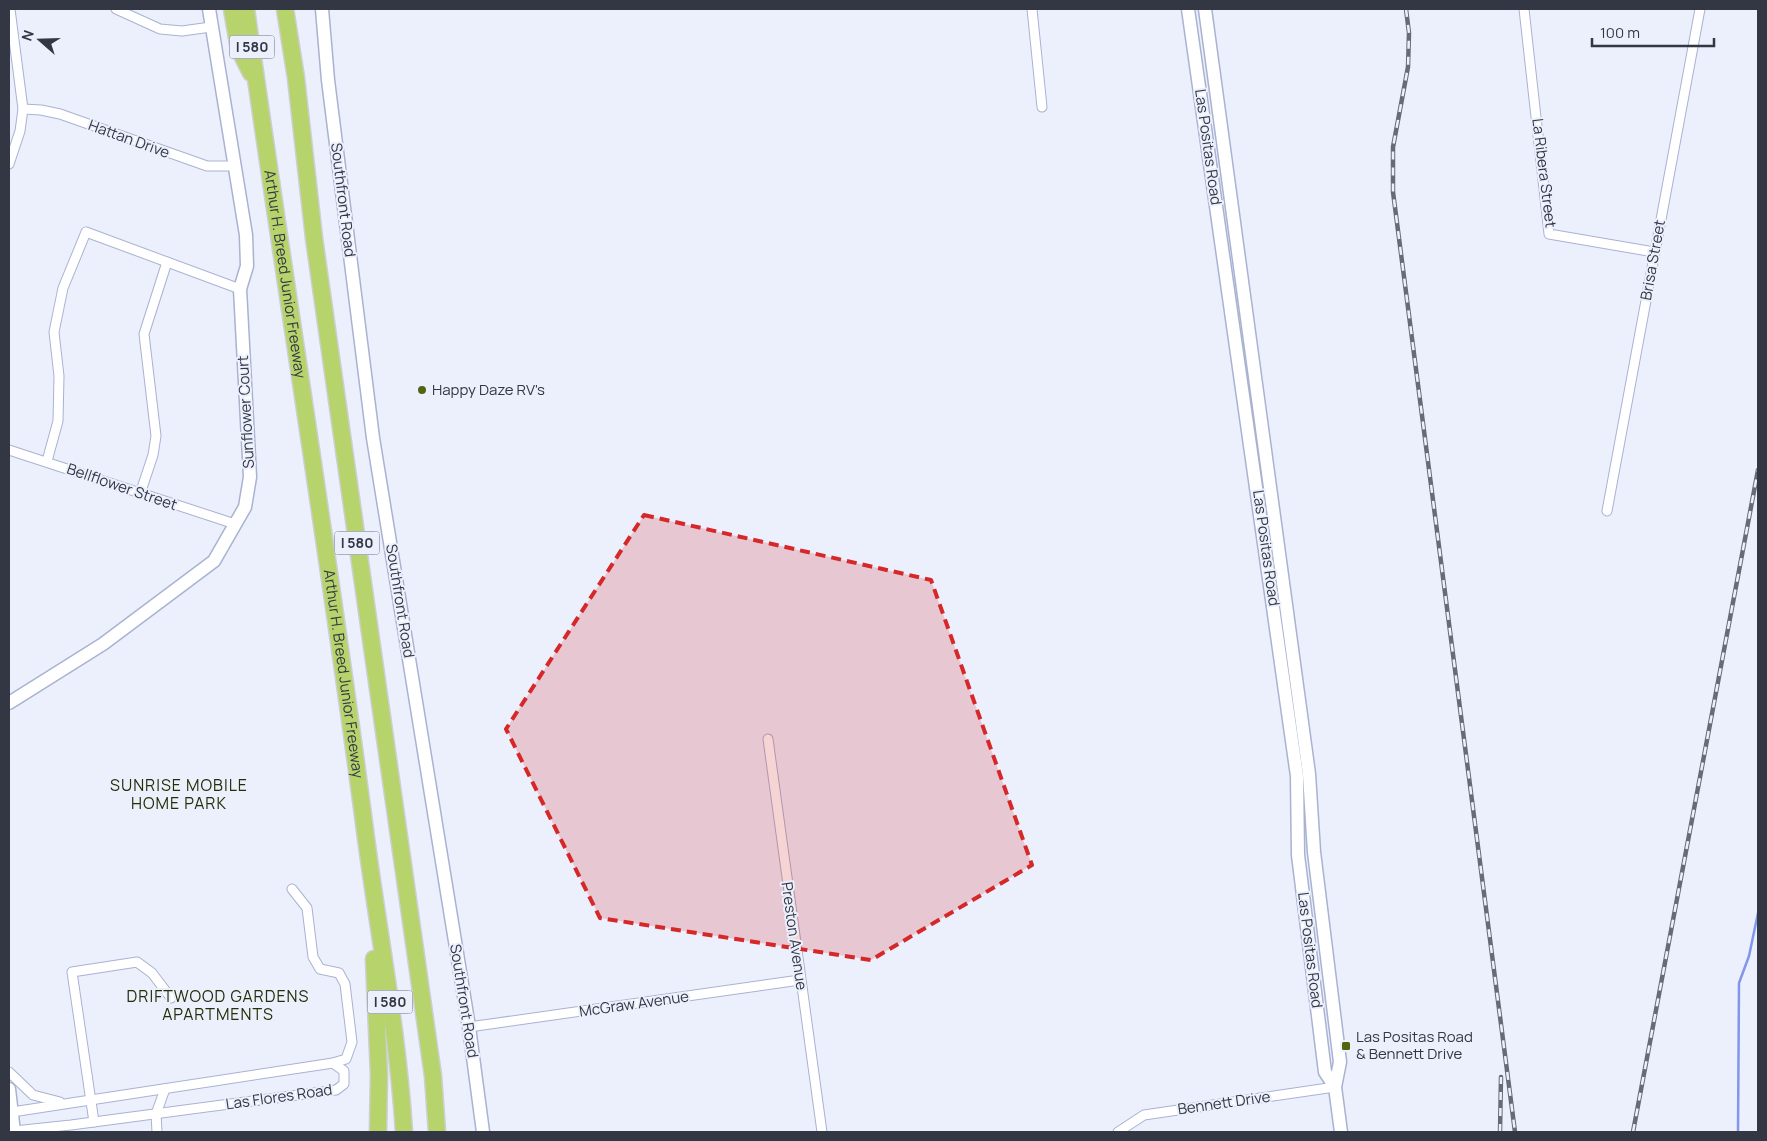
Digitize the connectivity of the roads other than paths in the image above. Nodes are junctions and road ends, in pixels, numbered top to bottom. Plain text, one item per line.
1 (10, 9) edge
2 (120, 9) edge
3 (209, 9) edge
4 (232, 9) edge
5 (246, 9) edge
6 (285, 9) edge
7 (322, 9) edge
8 (1032, 9) edge
9 (1188, 9) edge
10 (1205, 9) edge
11 (1524, 9) edge
12 (1700, 9) edge
13 (212, 26) junction
14 (257, 86) junction
15 (1042, 107) dead end
16 (23, 109) junction
17 (9, 164) edge
18 (234, 166) junction
19 (1654, 252) junction
20 (167, 262) junction
21 (240, 289) junction
22 (9, 450) edge
23 (47, 461) junction
24 (140, 494) junction
25 (1607, 511) dead end
26 (235, 524) junction
27 (9, 703) edge
28 (768, 739) dead end
29 (370, 872) junction
30 (292, 889) dead end
31 (800, 980) junction
32 (171, 998) dead end
33 (469, 1027) junction
34 (333, 1063) junction
35 (9, 1072) edge
36 (433, 1076) junction
37 (1335, 1087) junction
38 (165, 1088) junction
39 (9, 1089) edge
40 (91, 1100) junction
41 (70, 1103) junction
42 (12, 1112) junction
43 (156, 1114) junction
44 (94, 1122) junction
45 (71, 1125) junction
46 (14, 1131) edge
47 (52, 1132) edge
48 (157, 1132) edge
49 (378, 1132) edge
50 (404, 1132) edge
51 (437, 1132) edge
52 (448, 1132) edge
53 (483, 1132) edge
54 (822, 1132) edge
55 (1118, 1132) edge
56 (1341, 1132) edge

1 - 16 street
2 - 13 street
3 - 13 main road, Sunflower Court
4 - 14 highway
5 - 14 highway, Arthur H. Breed Junior Freeway / I 580
6 - 36 highway, Arthur H. Breed Junior Freeway / I 580
7 - 33 main road, Southfront Road
8 - 15 street
9 - 37 main road, Las Positas Road
10 - 37 main road, Las Positas Road
11 - 19 street, La Ribera Street
12 - 19 street, Brisa Street
13 - 18 main road, Sunflower Court
14 - 29 highway, Arthur H. Breed Junior Freeway / I 580
16 - 17 street
16 - 18 street, Hattan Drive
18 - 21 main road, Sunflower Court
19 - 25 street, Brisa Street
20 - 21 street
20 - 23 street
20 - 24 street
21 - 26 main road, Sunflower Court
22 - 23 street, Bellflower Street
23 - 24 street, Bellflower Street
24 - 26 street, Bellflower Street
26 - 27 main road, Sunflower Court
28 - 31 street, Preston Avenue
29 - 49 highway
29 - 50 highway, Arthur H. Breed Junior Freeway / I 580
30 - 34 street
31 - 33 street, McGraw Avenue
31 - 54 street, Preston Avenue
32 - 40 street
33 - 53 main road, Southfront Road
34 - 38 street, Las Flores Road
34 - 43 street, Las Flores Road
35 - 41 street, Las Flores Road
36 - 51 highway, Arthur H. Breed Junior Freeway / I 580
36 - 52 highway
37 - 55 street, Bennett Drive
37 - 56 main road, Las Positas Road
38 - 40 street, Las Flores Road
38 - 43 street
39 - 42 main road
40 - 41 street, Las Flores Road
40 - 44 street
41 - 42 street, Las Flores Road
42 - 46 main road
43 - 44 street, Las Flores Road
43 - 48 street
44 - 45 street, Las Flores Road
45 - 46 street, Las Flores Road
45 - 47 street, Las Flores Road

